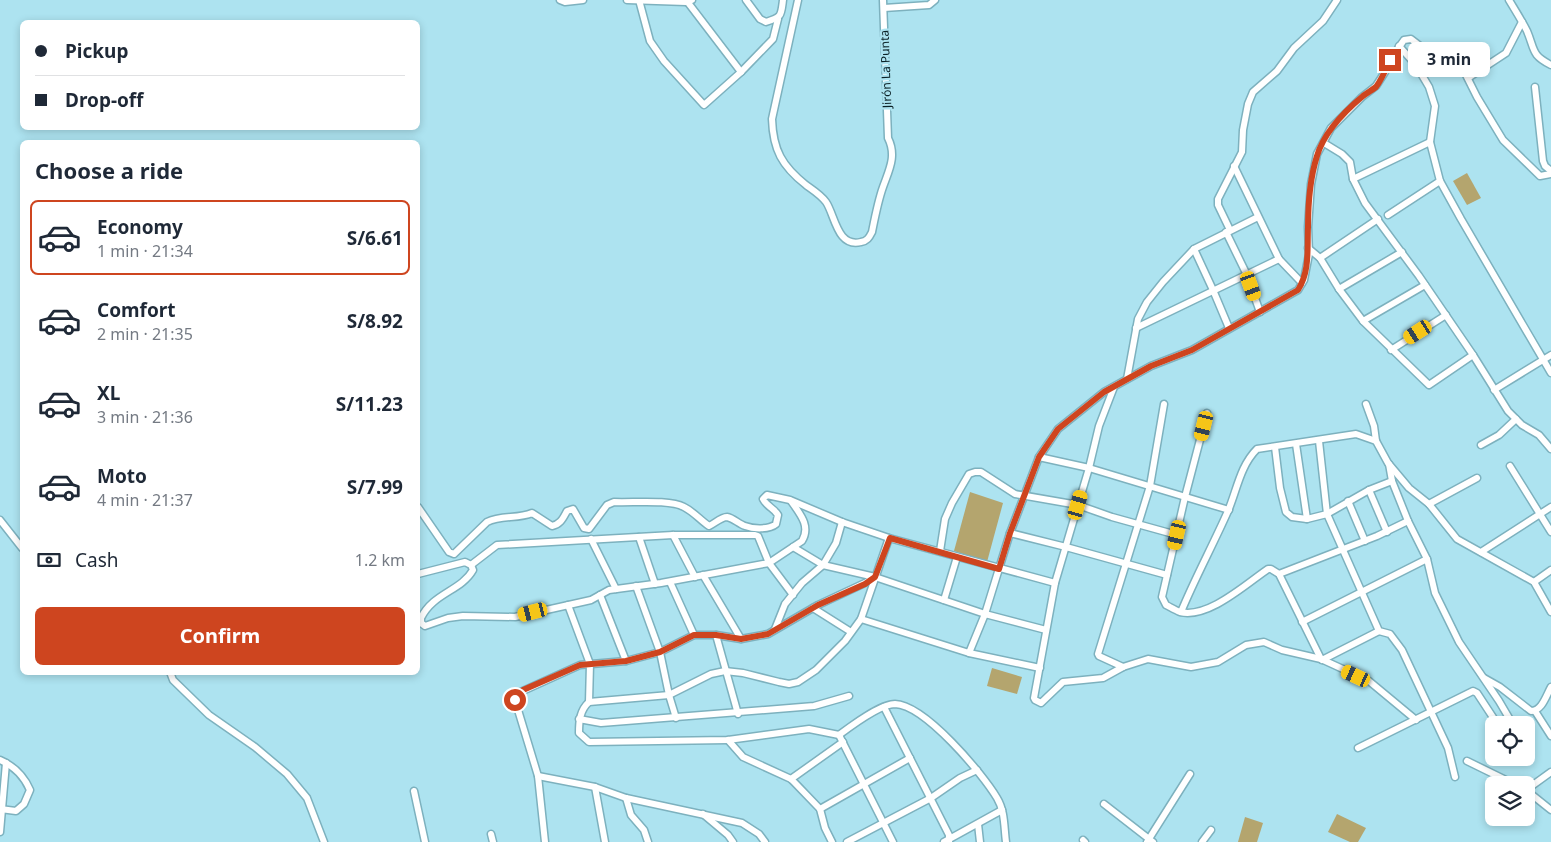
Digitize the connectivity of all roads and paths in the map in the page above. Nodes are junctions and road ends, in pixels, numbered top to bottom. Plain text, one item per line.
1 (560, 0) edge
2 (583, 0) edge
3 (627, 0) edge
4 (639, 0) edge
5 (746, 0) edge
6 (784, 0) edge
7 (798, 0) edge
8 (883, 0) edge
9 (935, 0) edge
10 (1337, 0) edge
11 (1509, 0) edge
12 (688, 1) edge
13 (884, 8) junction
14 (778, 19) junction
15 (1522, 22) junction
16 (1399, 46) junction
17 (1551, 65) edge
18 (741, 72) junction
19 (1468, 78) junction
20 (1535, 87) dead end
21 (1430, 142) junction
22 (1324, 143) junction
23 (1234, 166) junction
24 (1551, 172) edge
25 (1353, 179) junction
26 (1440, 181) junction
27 (1388, 215) dead end
28 (1258, 217) junction
29 (1378, 219) junction
30 (1228, 231) junction
31 (1308, 248) junction
32 (1194, 249) junction
33 (1402, 252) junction
34 (1320, 258) junction
35 (1279, 259) junction
36 (1246, 273) junction
37 (1302, 283) junction
38 (1425, 285) junction
39 (1338, 289) junction
40 (1214, 290) junction
41 (1260, 312) junction
42 (1446, 315) junction
43 (1363, 321) junction
44 (1136, 328) junction
45 (1229, 328) junction
46 (1392, 350) junction
47 (1473, 355) junction
48 (1551, 355) edge
49 (1543, 359) junction
50 (1551, 373) edge
51 (1127, 379) junction
52 (1114, 386) junction
53 (1494, 390) junction
54 (1164, 404) dead end
55 (1366, 404) dead end
56 (1207, 413) dead end
57 (1516, 419) junction
58 (1319, 440) junction
59 (1376, 440) junction
60 (1296, 444) junction
61 (1481, 445) dead end
62 (1275, 447) junction
63 (1551, 449) edge
64 (1039, 457) junction
65 (1388, 463) junction
66 (1510, 466) dead end
67 (1089, 468) junction
68 (1477, 478) dead end
69 (1392, 481) junction
70 (1150, 486) junction
71 (1369, 490) junction
72 (1024, 496) junction
73 (1185, 497) junction
74 (790, 500) junction
75 (1348, 501) junction
76 (1429, 504) junction
77 (1078, 505) junction
78 (1551, 507) edge
79 (420, 510) edge
80 (1229, 510) junction
81 (1327, 514) junction
82 (1540, 514) junction
83 (1307, 519) junction
84 (0, 520) edge
85 (1408, 521) junction
86 (842, 522) junction
87 (1138, 523) junction
88 (1387, 532) junction
89 (1551, 532) edge
90 (1010, 533) junction
91 (673, 534) junction
92 (1177, 535) junction
93 (639, 536) junction
94 (890, 538) junction
95 (591, 539) junction
96 (1365, 541) junction
97 (20, 545) edge
98 (1066, 546) junction
99 (793, 547) junction
100 (1342, 550) junction
101 (940, 552) junction
102 (1481, 552) junction
103 (958, 557) junction
104 (1427, 559) junction
105 (769, 563) junction
106 (1126, 563) junction
107 (472, 565) junction
108 (823, 565) junction
109 (999, 569) junction
110 (1551, 570) edge
111 (420, 573) edge
112 (1279, 574) junction
113 (704, 575) junction
114 (1167, 575) junction
115 (695, 577) junction
116 (875, 577) junction
117 (670, 582) junction
118 (1534, 582) junction
119 (1055, 583) junction
120 (654, 584) junction
121 (636, 586) junction
122 (616, 589) junction
123 (1362, 593) junction
124 (600, 595) junction
125 (792, 595) junction
126 (944, 600) junction
127 (568, 605) junction
128 (813, 608) junction
129 (1181, 612) junction
130 (1551, 612) edge
131 (986, 614) junction
132 (861, 619) junction
133 (1302, 622) junction
134 (775, 629) junction
135 (1046, 630) junction
136 (1379, 631) junction
137 (851, 632) junction
138 (694, 635) junction
139 (716, 635) junction
140 (741, 639) junction
141 (660, 652) junction
142 (969, 653) junction
143 (1321, 660) junction
144 (626, 661) junction
145 (590, 664) junction
146 (1123, 667) junction
147 (1040, 668) junction
148 (725, 671) junction
149 (171, 675) edge
150 (1481, 676) junction
151 (1551, 687) edge
152 (669, 695) junction
153 (849, 696) dead end
154 (589, 702) junction
155 (884, 707) junction
156 (1535, 711) junction
157 (1432, 712) junction
158 (738, 714) junction
159 (676, 718) junction
160 (579, 719) junction
161 (1416, 720) junction
162 (1551, 736) edge
163 (841, 739) junction
164 (728, 740) junction
165 (1358, 748) dead end
166 (910, 758) junction
167 (3, 761) edge
168 (1467, 761) dead end
169 (977, 770) junction
170 (1551, 772) edge
171 (1190, 774) dead end
172 (538, 776) junction
173 (1455, 776) dead end
174 (1498, 776) edge
175 (790, 779) junction
176 (1535, 784) edge
177 (863, 785) junction
178 (595, 786) junction
179 (414, 791) dead end
180 (1535, 797) edge
181 (626, 798) junction
182 (931, 798) junction
183 (1104, 804) dead end
184 (1, 809) edge
185 (820, 809) junction
186 (1002, 810) junction
187 (1551, 810) edge
188 (704, 814) junction
189 (882, 823) junction
190 (978, 824) junction
191 (1211, 830) dead end
192 (0, 832) edge
193 (491, 834) dead end
194 (948, 841) edge
195 (1150, 841) edge
196 (324, 842) edge
197 (425, 842) edge
198 (493, 842) edge
199 (545, 842) edge
200 (605, 842) edge
201 (648, 842) edge
202 (733, 842) edge
203 (765, 842) edge
204 (832, 842) edge
205 (846, 842) edge
206 (893, 842) edge
207 (980, 842) edge
208 (1006, 842) edge
209 (1202, 842) edge

1 - 2 street
3 - 4 street
4 - 12 street
4 - 18 street
5 - 14 street
6 - 14 street
7 - 13 street, Jirón La Punta
8 - 13 street, Jirón La Punta
9 - 13 street
10 - 23 street
11 - 15 street
12 - 18 street
14 - 18 street
15 - 17 street
15 - 19 street
16 - 19 street
16 - 21 street
16 - 22 street
19 - 24 street
20 - 24 street
21 - 25 street
21 - 26 street
22 - 25 street
22 - 31 street
23 - 28 street
23 - 30 street
25 - 29 street
26 - 27 street
26 - 49 street
28 - 30 street
28 - 35 street
29 - 33 street
29 - 34 street
30 - 32 street
30 - 36 street
31 - 34 street
31 - 37 street
32 - 40 street
32 - 44 street
33 - 38 street
33 - 39 street
34 - 39 street
35 - 36 street
35 - 37 street
36 - 40 street
36 - 41 street
37 - 41 street
38 - 42 street
38 - 43 street
39 - 43 street
40 - 44 street
40 - 45 street
41 - 45 street
42 - 46 street
42 - 47 street
43 - 46 street
44 - 51 street
45 - 51 street
46 - 47 street
47 - 53 street
48 - 49 street
49 - 50 street
49 - 53 street
51 - 52 street
52 - 64 street
52 - 67 street
53 - 57 street
54 - 70 street
55 - 59 street
56 - 73 street
57 - 61 street
57 - 63 street
58 - 59 street
58 - 60 street
58 - 81 street
59 - 65 street
60 - 62 street
60 - 83 street
62 - 80 street
62 - 83 street
64 - 67 street
64 - 72 street
65 - 69 street
65 - 76 street
66 - 82 street
67 - 70 street
67 - 77 street
68 - 76 street
69 - 71 street
69 - 85 street
70 - 73 street
70 - 87 street
71 - 75 street
71 - 88 street
72 - 77 street
72 - 90 street
72 - 101 street
73 - 80 street
73 - 92 street
74 - 79 street
74 - 86 street
74 - 99 street
75 - 81 street
75 - 96 street
76 - 102 street
77 - 87 street
77 - 98 street
78 - 82 street
80 - 129 street
81 - 83 street
81 - 100 street
82 - 89 street
82 - 102 street
84 - 97 street
85 - 88 street
85 - 104 street
86 - 94 street
86 - 108 street
87 - 92 street
87 - 106 street
88 - 96 street
90 - 98 street
90 - 109 street
91 - 93 street
91 - 105 street
91 - 115 street
92 - 114 street
93 - 95 street
93 - 120 street
94 - 101 street
94 - 116 street
95 - 107 street
95 - 122 street
96 - 100 street
98 - 106 street
98 - 119 street
99 - 105 street
99 - 108 street
100 - 112 street
100 - 123 street
101 - 103 street
102 - 118 street
103 - 109 street
103 - 126 street
104 - 123 street
104 - 150 street
105 - 113 street
105 - 125 street
106 - 114 street
106 - 146 street
107 - 111 street
107 - 127 street
108 - 116 street
108 - 125 street
109 - 119 street
109 - 131 street
110 - 118 street
112 - 129 street
112 - 133 street
113 - 115 street
113 - 140 street
114 - 129 street
115 - 117 street
116 - 126 street
116 - 128 street
116 - 132 street
117 - 120 street
117 - 138 street
118 - 130 street
119 - 135 street
120 - 121 street
121 - 122 street
121 - 141 street
122 - 124 street
123 - 133 street
123 - 136 street
124 - 127 street
124 - 144 street
125 - 134 street
126 - 131 street
127 - 145 street
128 - 134 street
128 - 137 street
131 - 135 street
131 - 142 street
132 - 137 street
132 - 142 street
133 - 143 street
134 - 140 street
135 - 147 street
136 - 143 street
136 - 157 street
137 - 148 street
138 - 139 street
138 - 141 street
139 - 140 street
139 - 148 street
141 - 144 street
141 - 152 street
142 - 147 street
143 - 146 street
143 - 161 street
144 - 145 street
145 - 154 street
145 - 172 street
146 - 147 street
148 - 152 street
148 - 158 street
149 - 196 street
150 - 156 street
150 - 157 street
151 - 156 street
152 - 154 street
152 - 159 street
153 - 158 street
154 - 160 street
155 - 163 street
155 - 166 street
155 - 169 street
156 - 162 street
157 - 161 street
157 - 173 street
158 - 159 street
159 - 160 street
160 - 164 street
161 - 165 street
163 - 164 street
163 - 175 street
163 - 177 street
164 - 175 street
166 - 177 street
166 - 182 street
167 - 184 street
167 - 184 street
168 - 174 street
169 - 182 street
169 - 186 street
170 - 176 street
171 - 195 street
172 - 178 street
172 - 199 street
175 - 185 street
177 - 185 street
177 - 189 street
178 - 181 street
178 - 200 street
179 - 197 street
180 - 187 street
181 - 188 street
181 - 201 street
182 - 189 street
182 - 194 street
183 - 195 street
184 - 192 street
185 - 204 street
186 - 190 street
186 - 208 street
188 - 202 street
188 - 203 street
189 - 205 street
189 - 206 street
190 - 194 street
190 - 207 street
191 - 209 street
193 - 198 street

